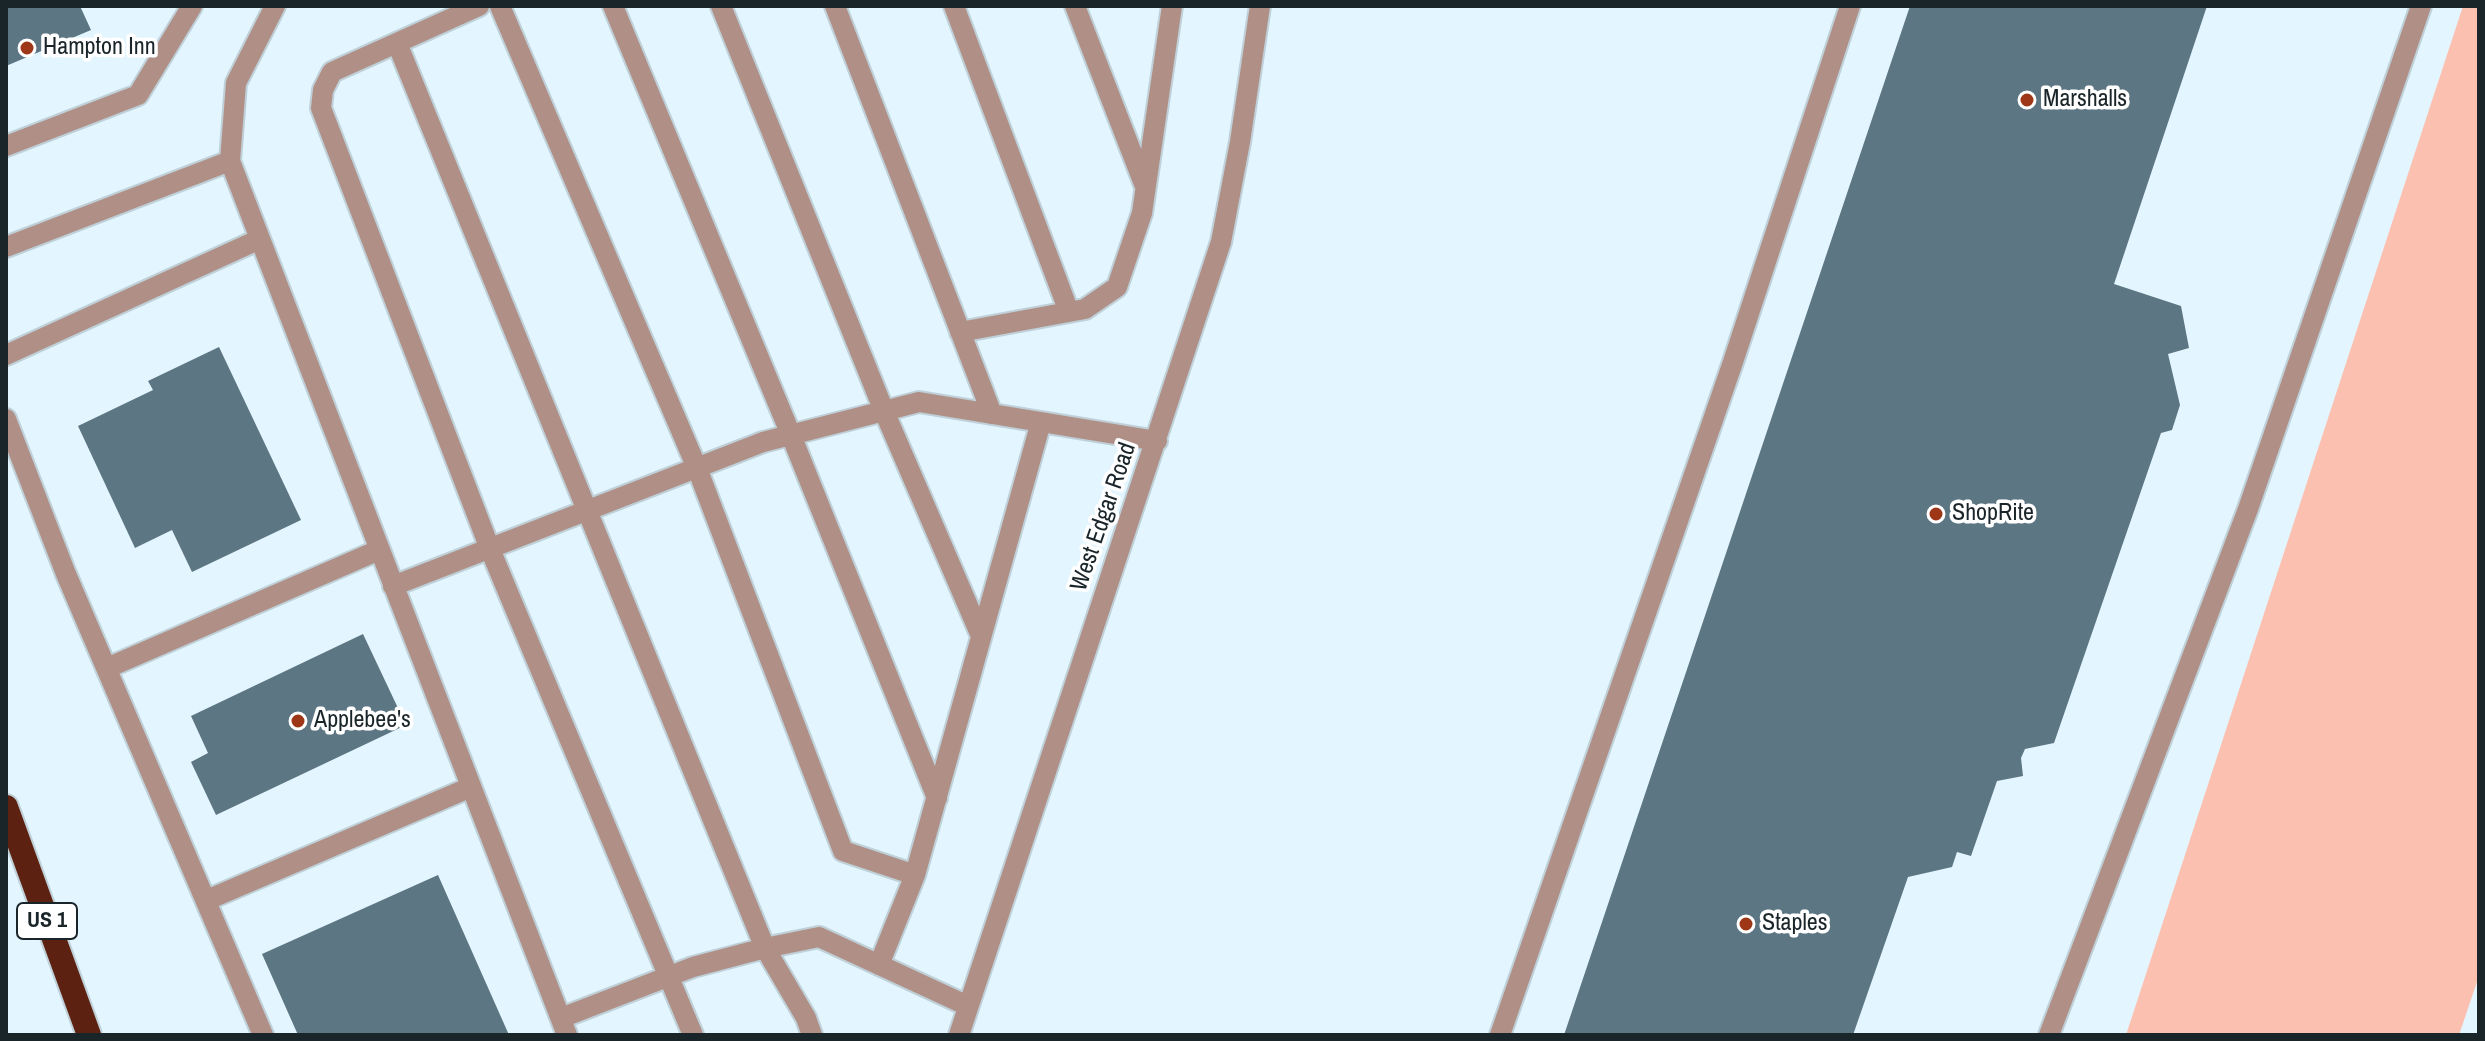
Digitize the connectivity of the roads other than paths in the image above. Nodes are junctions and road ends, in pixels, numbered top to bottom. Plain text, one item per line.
1 (192, 6) edge
2 (275, 6) edge
3 (479, 6) edge
4 (500, 6) edge
5 (613, 6) edge
6 (721, 6) edge
7 (835, 6) edge
8 (954, 6) edge
9 (1075, 6) edge
10 (1172, 6) edge
11 (1260, 6) edge
12 (1850, 6) edge
13 (2421, 6) edge
14 (397, 43) junction
15 (6, 146) edge
16 (230, 161) junction
17 (1146, 188) junction
18 (260, 239) junction
19 (6, 247) edge
20 (1069, 312) junction
21 (960, 332) junction
22 (6, 355) edge
23 (884, 411) junction
24 (992, 414) junction
25 (6, 419) edge
26 (1041, 422) junction
27 (791, 435) junction
28 (1157, 441) junction
29 (697, 468) junction
30 (587, 510) junction
31 (490, 549) junction
32 (379, 550) junction
33 (393, 586) junction
34 (981, 636) junction
35 (107, 668) junction
36 (471, 787) junction
37 (937, 798) junction
38 (6, 807) edge
39 (915, 875) junction
40 (207, 900) junction
41 (765, 948) junction
42 (879, 965) junction
43 (668, 977) junction
44 (968, 1006) junction
45 (564, 1027) edge
46 (89, 1035) edge
47 (263, 1035) edge
48 (693, 1035) edge
49 (812, 1035) edge
50 (959, 1035) edge
51 (1500, 1035) edge
52 (2049, 1035) edge

1 - 15 lane
2 - 16 lane
3 - 14 lane
4 - 29 lane
5 - 27 lane
6 - 23 lane
7 - 21 lane
8 - 20 lane
9 - 17 lane
10 - 17 lane
11 - 28 lane, West Edgar Road
12 - 51 lane
13 - 52 lane
14 - 30 lane
14 - 31 lane
16 - 18 lane
16 - 19 lane
17 - 20 lane
18 - 22 lane
18 - 32 lane
20 - 21 lane
21 - 24 lane
23 - 24 lane
23 - 27 lane
23 - 34 lane
24 - 26 lane
25 - 35 lane
26 - 28 lane
26 - 34 lane
27 - 29 lane
27 - 37 lane
28 - 44 lane, West Edgar Road
29 - 30 lane
29 - 39 lane
30 - 31 lane
30 - 41 lane
31 - 33 lane
31 - 43 lane
32 - 33 lane
32 - 35 lane
33 - 36 lane
34 - 37 lane
35 - 40 lane
36 - 40 lane
36 - 45 lane
37 - 39 lane
38 - 46 highway, US 1
39 - 42 lane
40 - 47 lane
41 - 42 lane
41 - 43 lane
41 - 49 lane
42 - 44 lane
43 - 45 lane
43 - 48 lane
44 - 50 lane, West Edgar Road

